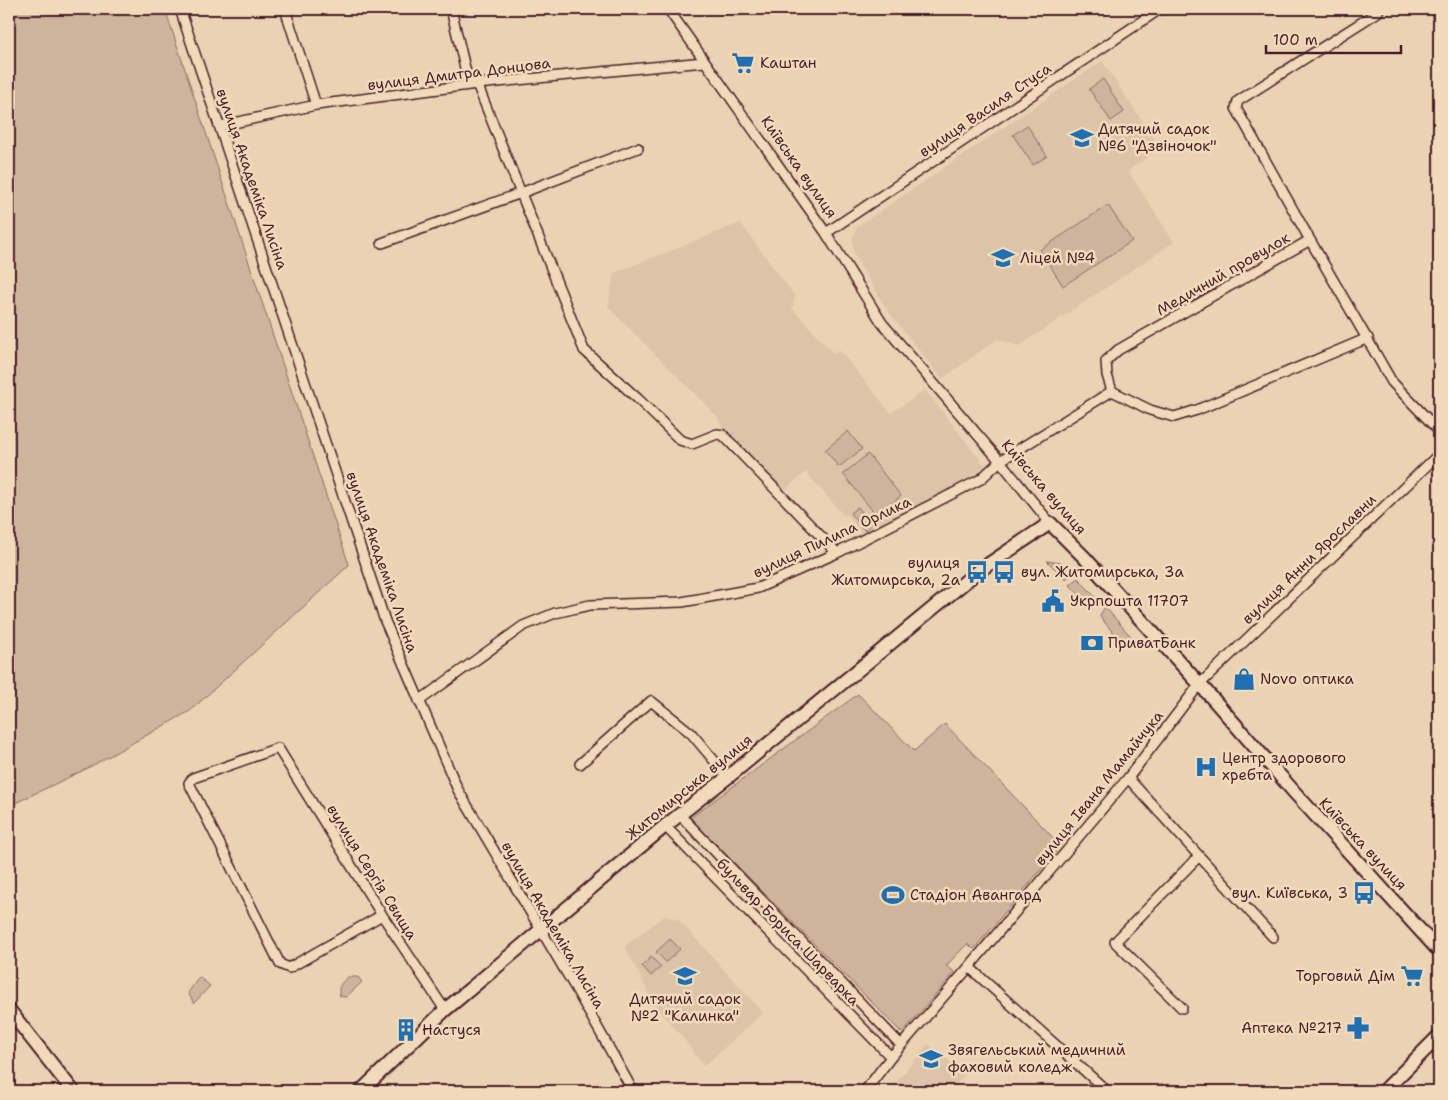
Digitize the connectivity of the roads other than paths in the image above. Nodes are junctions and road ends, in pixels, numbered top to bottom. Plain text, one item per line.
1 (180, 9) edge
2 (285, 9) edge
3 (451, 9) edge
4 (668, 9) edge
5 (1160, 9) edge
6 (1378, 12) dead end
7 (704, 62) junction
8 (473, 85) junction
9 (316, 105) junction
10 (220, 126) junction
11 (638, 148) dead end
12 (520, 193) junction
13 (826, 233) junction
14 (1310, 240) junction
15 (382, 243) dead end
16 (1368, 338) junction
17 (1112, 391) junction
18 (1439, 431) edge
19 (1439, 454) edge
20 (1000, 461) junction
21 (1050, 523) junction
22 (836, 554) junction
23 (1199, 685) junction
24 (419, 700) junction
25 (580, 764) dead end
26 (728, 777) junction
27 (1128, 778) junction
28 (680, 815) junction
29 (665, 826) junction
30 (1199, 856) junction
31 (382, 915) junction
32 (541, 930) junction
33 (1273, 937) dead end
34 (1439, 951) edge
35 (969, 967) junction
36 (1182, 1008) dead end
37 (9, 1010) edge
38 (445, 1010) junction
39 (1439, 1036) edge
40 (902, 1045) junction
41 (890, 1057) junction
42 (73, 1091) edge
43 (361, 1091) edge
44 (633, 1091) edge
45 (866, 1091) edge
46 (1107, 1091) edge
47 (1384, 1091) edge

1 - 10 street, вулиця Академіка Лисіна
2 - 9 street
3 - 8 street
4 - 7 street, Київська вулиця
5 - 13 street, вулиця Василя Стуса
6 - 14 street
7 - 8 street, вулиця Дмитра Донцова
7 - 13 street, Київська вулиця
8 - 9 street, вулиця Дмитра Донцова
8 - 12 street
9 - 10 street, вулиця Дмитра Донцова
10 - 24 street, вулиця Академіка Лисіна
11 - 12 street
12 - 15 street
12 - 22 street
13 - 20 street, Київська вулиця
14 - 16 street, Медичний провулок
14 - 17 street, Медичний провулок
16 - 17 street
16 - 18 street, Медичний провулок
17 - 20 street
19 - 23 street, вулиця Анни Ярославни
20 - 21 street, Київська вулиця
20 - 22 street, вулиця Пилипа Орлика
21 - 23 main road, Київська вулиця
21 - 26 main road, Житомирська вулиця
22 - 24 street, вулиця Пилипа Орлика
23 - 27 street, вулиця Івана Мамайчука
23 - 34 main road, Київська вулиця
24 - 32 street, вулиця Академіка Лисіна
25 - 26 street
26 - 28 main road, Житомирська вулиця
27 - 30 street
27 - 35 street, вулиця Івана Мамайчука
28 - 29 main road, Житомирська вулиця
28 - 40 street, бульвар Бориса Шарварка
29 - 32 main road, Житомирська вулиця
29 - 41 street, бульвар Бориса Шарварка
30 - 33 street
30 - 36 street
31 - 31 street, вулиця Сергія Свища
31 - 38 street, вулиця Сергія Свища
32 - 38 main road, Житомирська вулиця
32 - 44 street, вулиця Академіка Лисіна
35 - 40 street, вулиця Івана Мамайчука
35 - 46 street
37 - 42 main road
38 - 43 main road, Житомирська вулиця
39 - 47 main road
40 - 41 street, вулиця Івана Мамайчука
41 - 45 street, вулиця Івана Мамайчука

